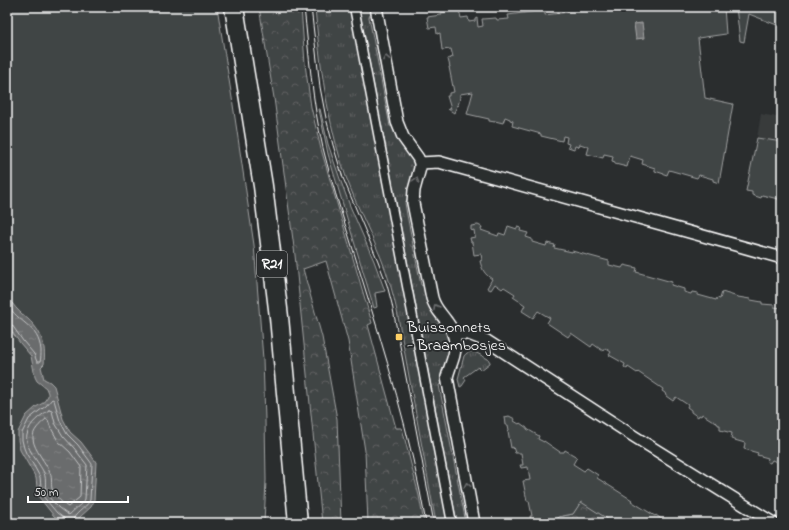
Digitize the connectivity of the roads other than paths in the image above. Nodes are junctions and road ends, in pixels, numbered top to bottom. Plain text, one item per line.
1 (234, 7) edge
2 (354, 7) edge
3 (376, 7) edge
4 (420, 163) junction
5 (782, 258) edge
6 (454, 334) junction
7 (298, 523) edge
8 (452, 523) edge
9 (474, 523) edge
10 (772, 523) edge

1 - 7 main road, R21
2 - 8 street
4 -> 3 street
4 - 5 street
6 -> 4 street
9 -> 6 street
6 - 10 street

